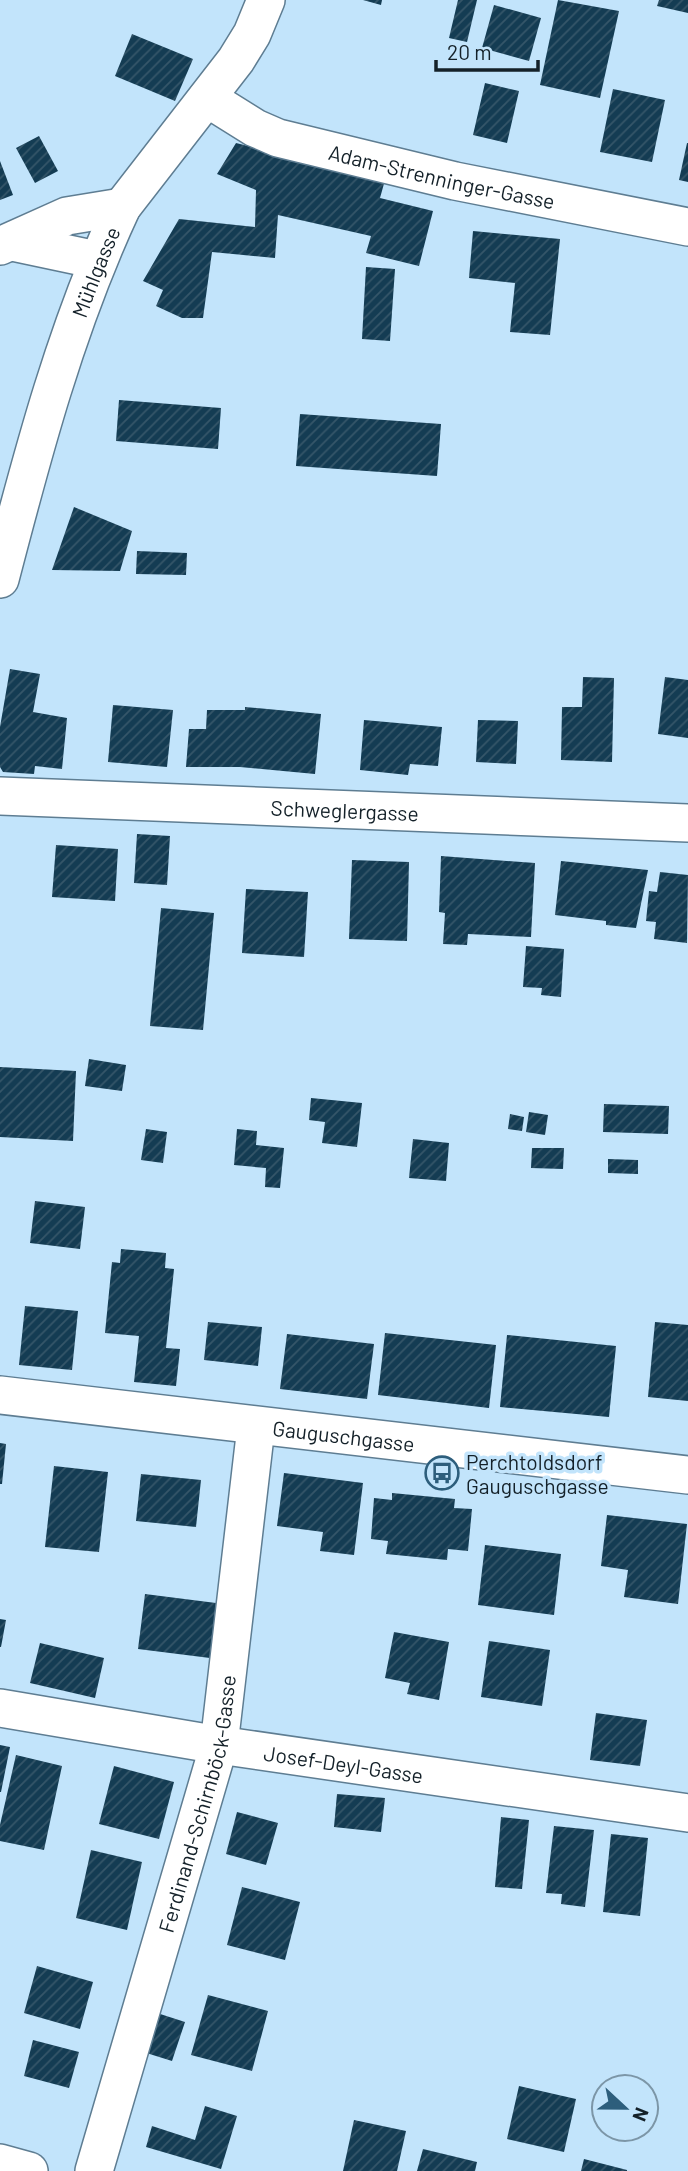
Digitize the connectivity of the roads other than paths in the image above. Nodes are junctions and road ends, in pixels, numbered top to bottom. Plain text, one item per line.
1 (267, 0) edge
2 (207, 98) junction
3 (122, 207) junction
4 (688, 227) edge
5 (6, 244) edge
6 (97, 260) junction
7 (0, 579) edge
8 (0, 796) edge
9 (688, 822) edge
10 (0, 1395) edge
11 (256, 1427) junction
12 (688, 1475) edge
13 (0, 1708) edge
14 (219, 1745) junction
15 (688, 1813) edge
16 (0, 2163) edge
17 (29, 2171) edge
18 (94, 2171) edge

1 - 2 street, Mühlgasse
2 - 3 street, Mühlgasse
2 - 4 street, Adam-Strenninger-Gasse
3 - 5 street
3 - 6 street, Mühlgasse
5 - 6 street
6 - 7 street, Mühlgasse
8 - 9 street, Schweglergasse
10 - 11 street, Gauguschgasse
11 - 12 street, Gauguschgasse
11 - 14 street, Ferdinand-Schirnböck-Gasse
13 - 14 street, Josef-Deyl-Gasse
14 - 15 street, Josef-Deyl-Gasse
14 - 18 street, Ferdinand-Schirnböck-Gasse
16 - 17 street

